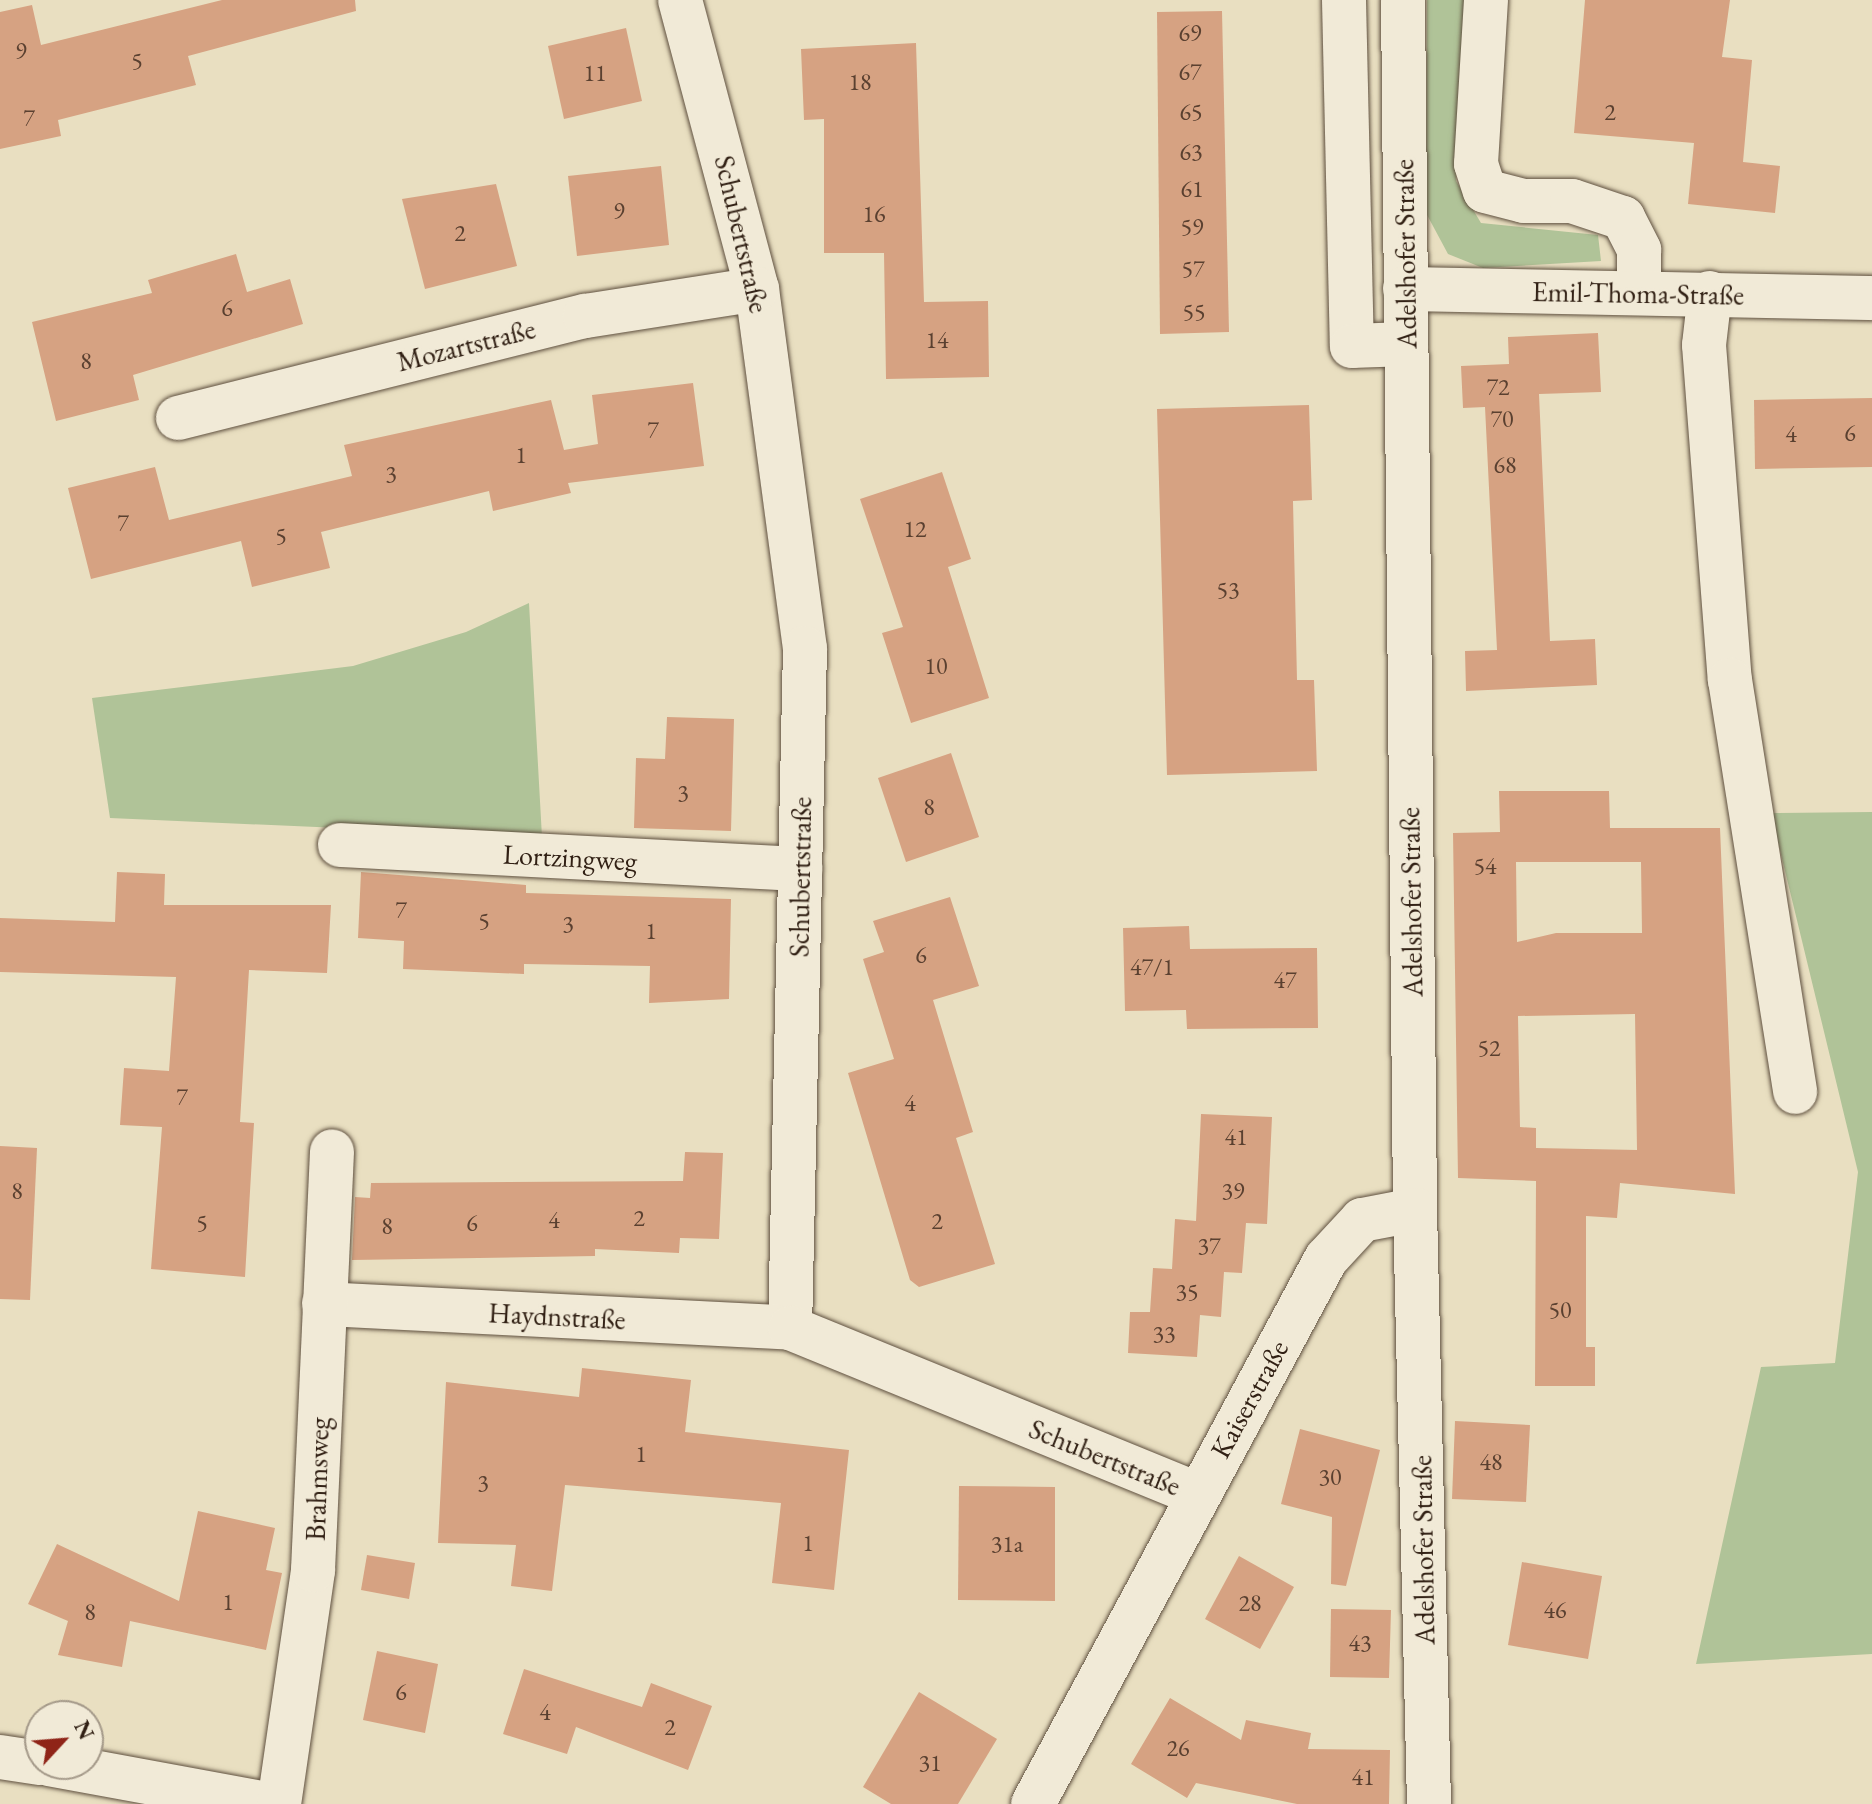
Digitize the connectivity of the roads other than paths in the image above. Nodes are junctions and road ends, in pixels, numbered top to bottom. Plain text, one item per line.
1 (680, 0) edge
2 (1344, 0) edge
3 (1403, 0) edge
4 (1486, 0) edge
5 (757, 289) junction
6 (1405, 289) junction
7 (1639, 291) junction
8 (1710, 293) junction
9 (1872, 298) edge
10 (1406, 344) junction
11 (178, 418) dead end
12 (340, 845) dead end
13 (800, 869) junction
14 (1795, 1092) dead end
15 (332, 1151) dead end
16 (1415, 1210) junction
17 (324, 1304) junction
18 (790, 1328) junction
19 (1197, 1494) junction
20 (0, 1757) edge
21 (24, 1761) edge
22 (104, 1774) edge
23 (266, 1804) edge
24 (279, 1804) edge
25 (1033, 1804) edge
26 (1429, 1804) edge

1 - 5 street, Schubertstraße
2 - 10 street
3 - 6 street, Adelshofer Straße
4 - 7 street
5 - 11 street, Mozartstraße
5 - 13 street, Schubertstraße
6 - 7 street, Emil-Thoma-Straße
6 - 10 street, Adelshofer Straße
7 - 8 street, Emil-Thoma-Straße
8 - 9 street, Emil-Thoma-Straße
8 - 14 street
10 - 16 street, Adelshofer Straße
12 - 13 street, Lortzingweg
13 - 18 street, Schubertstraße
15 - 17 street, Brahmsweg
16 - 19 street, Kaiserstraße
16 - 26 street, Adelshofer Straße
17 - 18 street, Haydnstraße
17 - 24 street, Brahmsweg
18 - 19 street, Schubertstraße
19 - 25 street, Kaiserstraße
20 - 21 street
22 - 23 street

